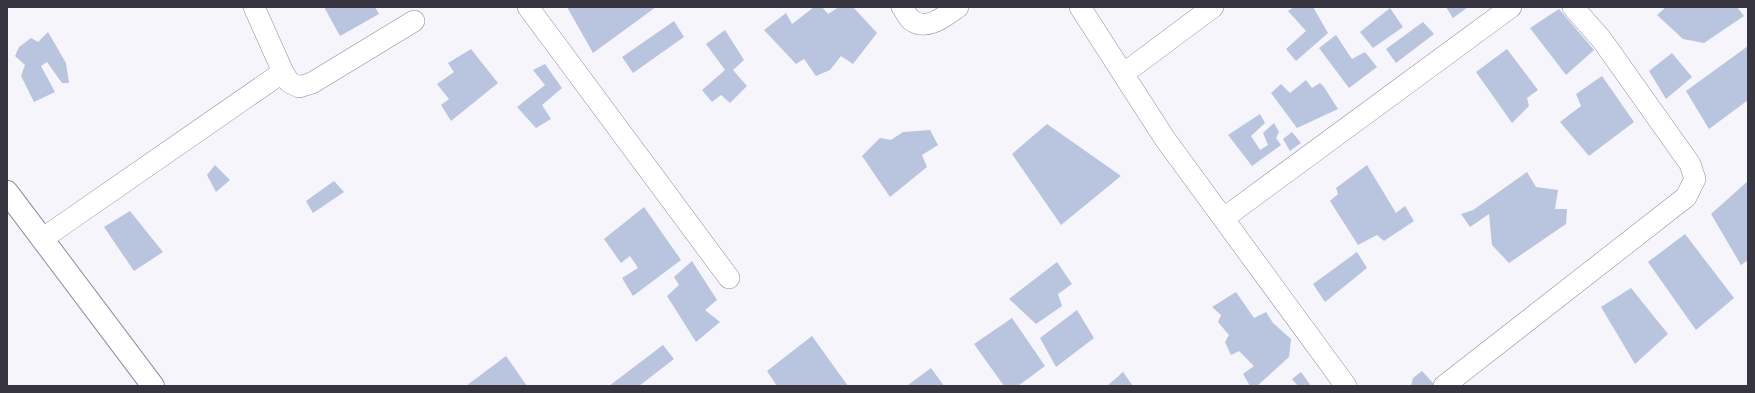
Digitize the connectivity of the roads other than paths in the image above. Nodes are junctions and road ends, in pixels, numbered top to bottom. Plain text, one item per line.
1 (254, 7) edge
2 (528, 7) edge
3 (902, 7) edge
4 (958, 7) edge
5 (1080, 7) edge
6 (1213, 7) edge
7 (1511, 7) edge
8 (1573, 7) edge
9 (414, 21) dead end
10 (283, 72) junction
11 (1123, 74) junction
12 (7, 192) edge
13 (1224, 218) junction
14 (42, 239) junction
15 (729, 278) dead end
16 (148, 384) edge
17 (1346, 386) edge
18 (1444, 386) edge

1 - 10 street
2 - 15 street
3 - 4 street
5 - 11 street
6 - 11 street
7 - 13 street
8 - 18 street
9 - 10 street
10 - 14 street
11 - 13 street
12 - 14 street
13 - 17 street
14 - 16 street

